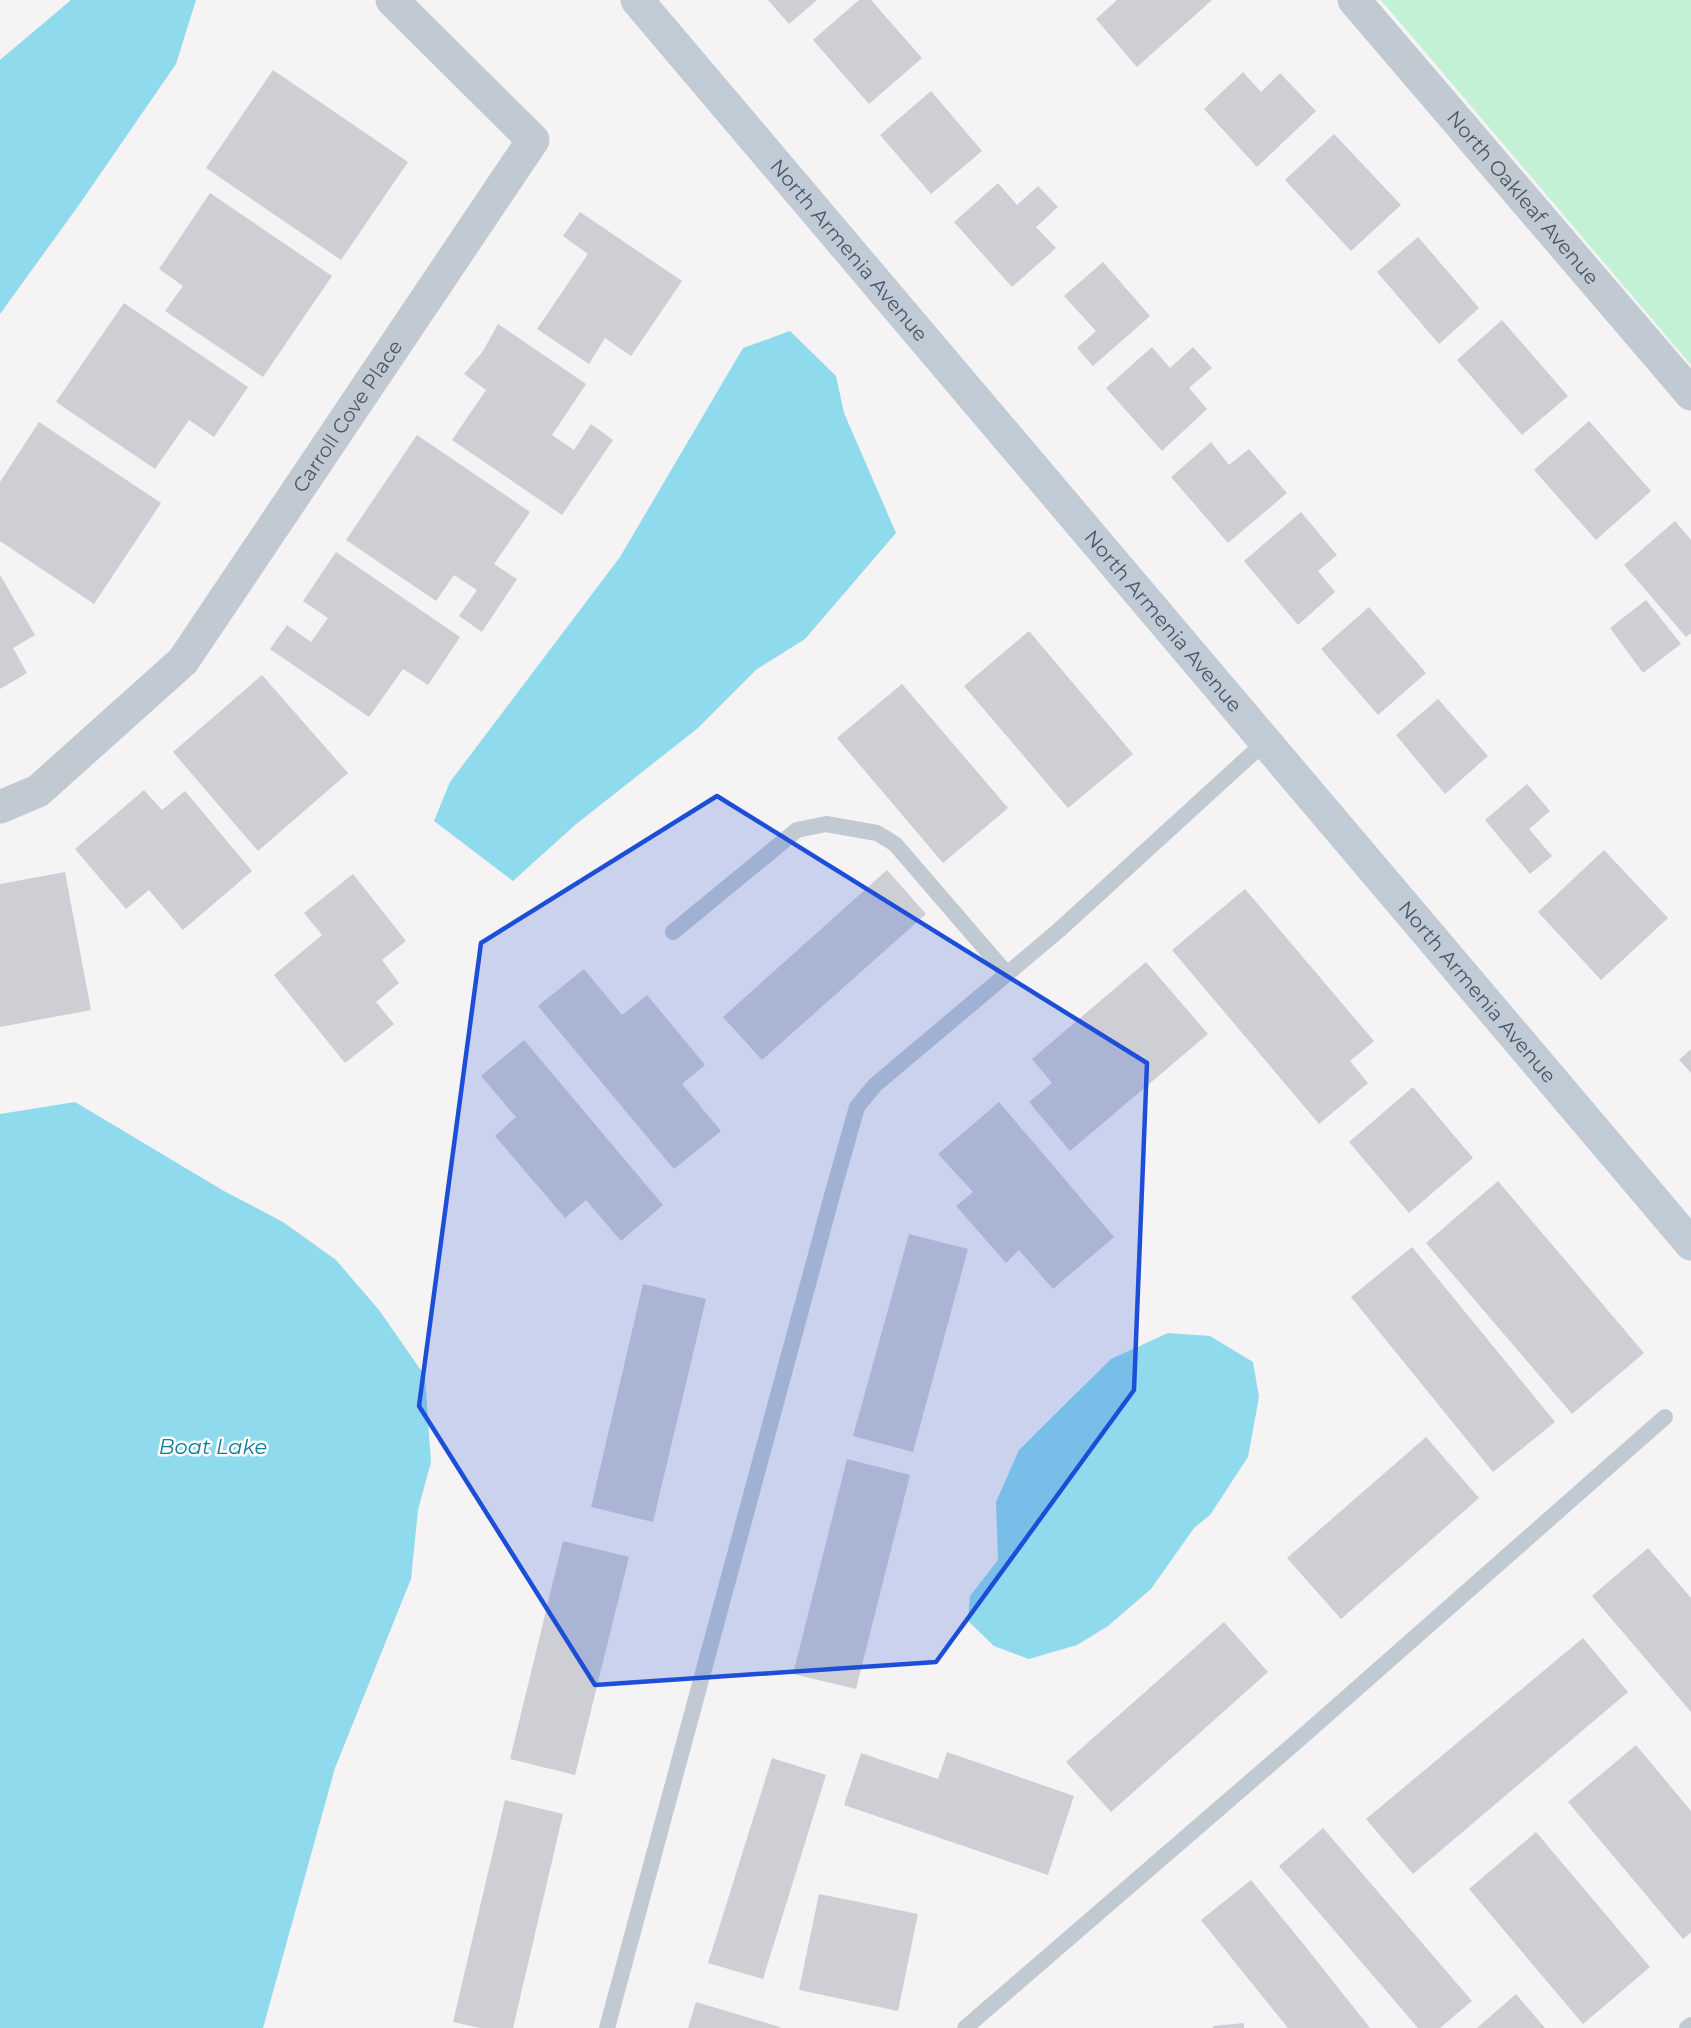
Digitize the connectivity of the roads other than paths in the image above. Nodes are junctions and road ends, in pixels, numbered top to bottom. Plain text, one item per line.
1 (392, 0) edge
2 (637, 0) edge
3 (1354, 0) edge
4 (1691, 394) edge
5 (1265, 742) junction
6 (0, 807) edge
7 (673, 932) dead end
8 (1007, 974) junction
9 (1691, 1244) edge
10 (1665, 1417) dead end
11 (1691, 2025) edge
12 (607, 2028) edge
13 (965, 2028) edge
14 (1688, 2028) edge

1 - 6 street, Carroll Cove Place
2 - 5 main road, North Armenia Avenue
3 - 4 street, North Oakleaf Avenue
5 - 8 lane
5 - 9 main road, North Armenia Avenue
7 - 8 lane
8 - 12 lane
10 - 13 lane
11 - 14 lane

